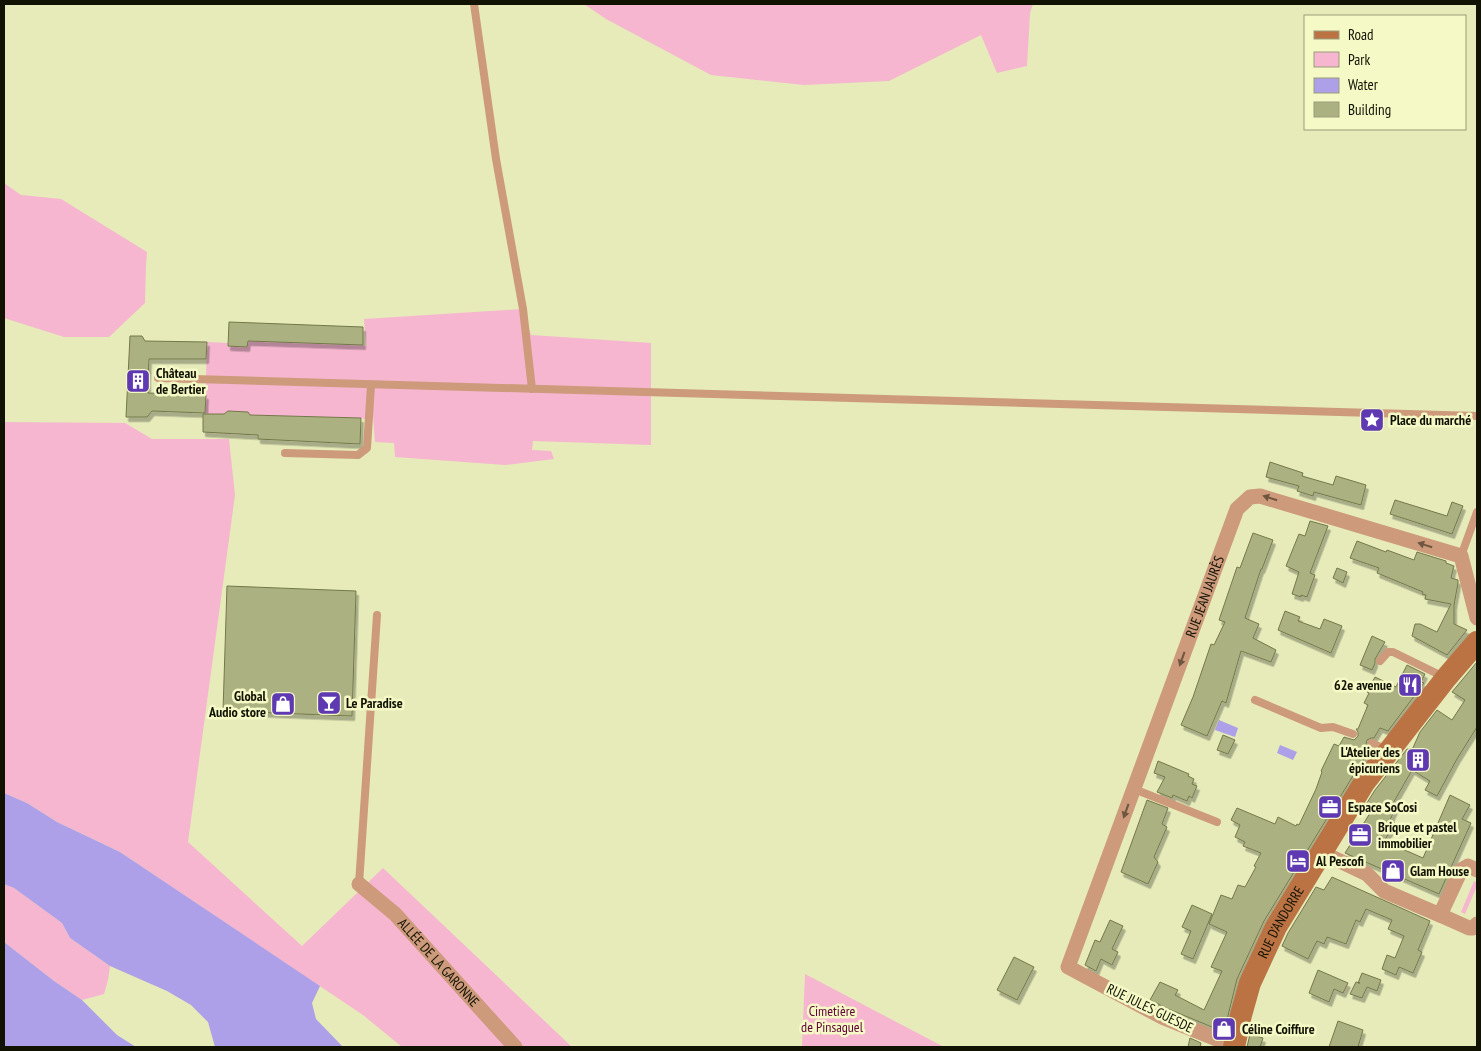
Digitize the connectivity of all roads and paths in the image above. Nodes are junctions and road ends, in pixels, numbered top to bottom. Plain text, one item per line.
1 (474, 4) edge
2 (158, 378) dead end
3 (371, 385) junction
4 (532, 389) junction
5 (1477, 416) edge
6 (285, 453) dead end
7 (1477, 512) edge
8 (1461, 556) junction
9 (377, 615) dead end
10 (1477, 618) edge
11 (1477, 642) edge
12 (1380, 661) dead end
13 (1446, 678) junction
14 (1255, 700) dead end
15 (1353, 734) dead end
16 (1134, 788) junction
17 (1217, 822) dead end
18 (1323, 852) junction
19 (1477, 870) edge
20 (358, 884) joint
21 (1440, 916) junction
22 (1477, 924) edge
23 (1068, 967) joint
24 (515, 1047) edge
25 (1234, 1047) edge

1 - 4 lane
2 - 3 lane
3 - 4 lane
3 - 6 lane
4 - 5 lane
7 - 8 lane
8 - 10 street
8 -> 16 street, RUE JEAN JAURÈS
9 - 20 lane
11 - 13 main road, RUE D'ANDORRE
12 - 13 lane
13 - 18 main road, RUE D'ANDORRE
14 - 15 lane
16 - 17 lane
16 -> 23 street, RUE JEAN JAURÈS
18 - 21 street
18 - 25 main road, RUE D'ANDORRE
19 - 21 street
20 - 24 street, ALLÉE DE LA GARONNE
21 - 22 street
23 - 25 street, RUE JULES GUESDE

